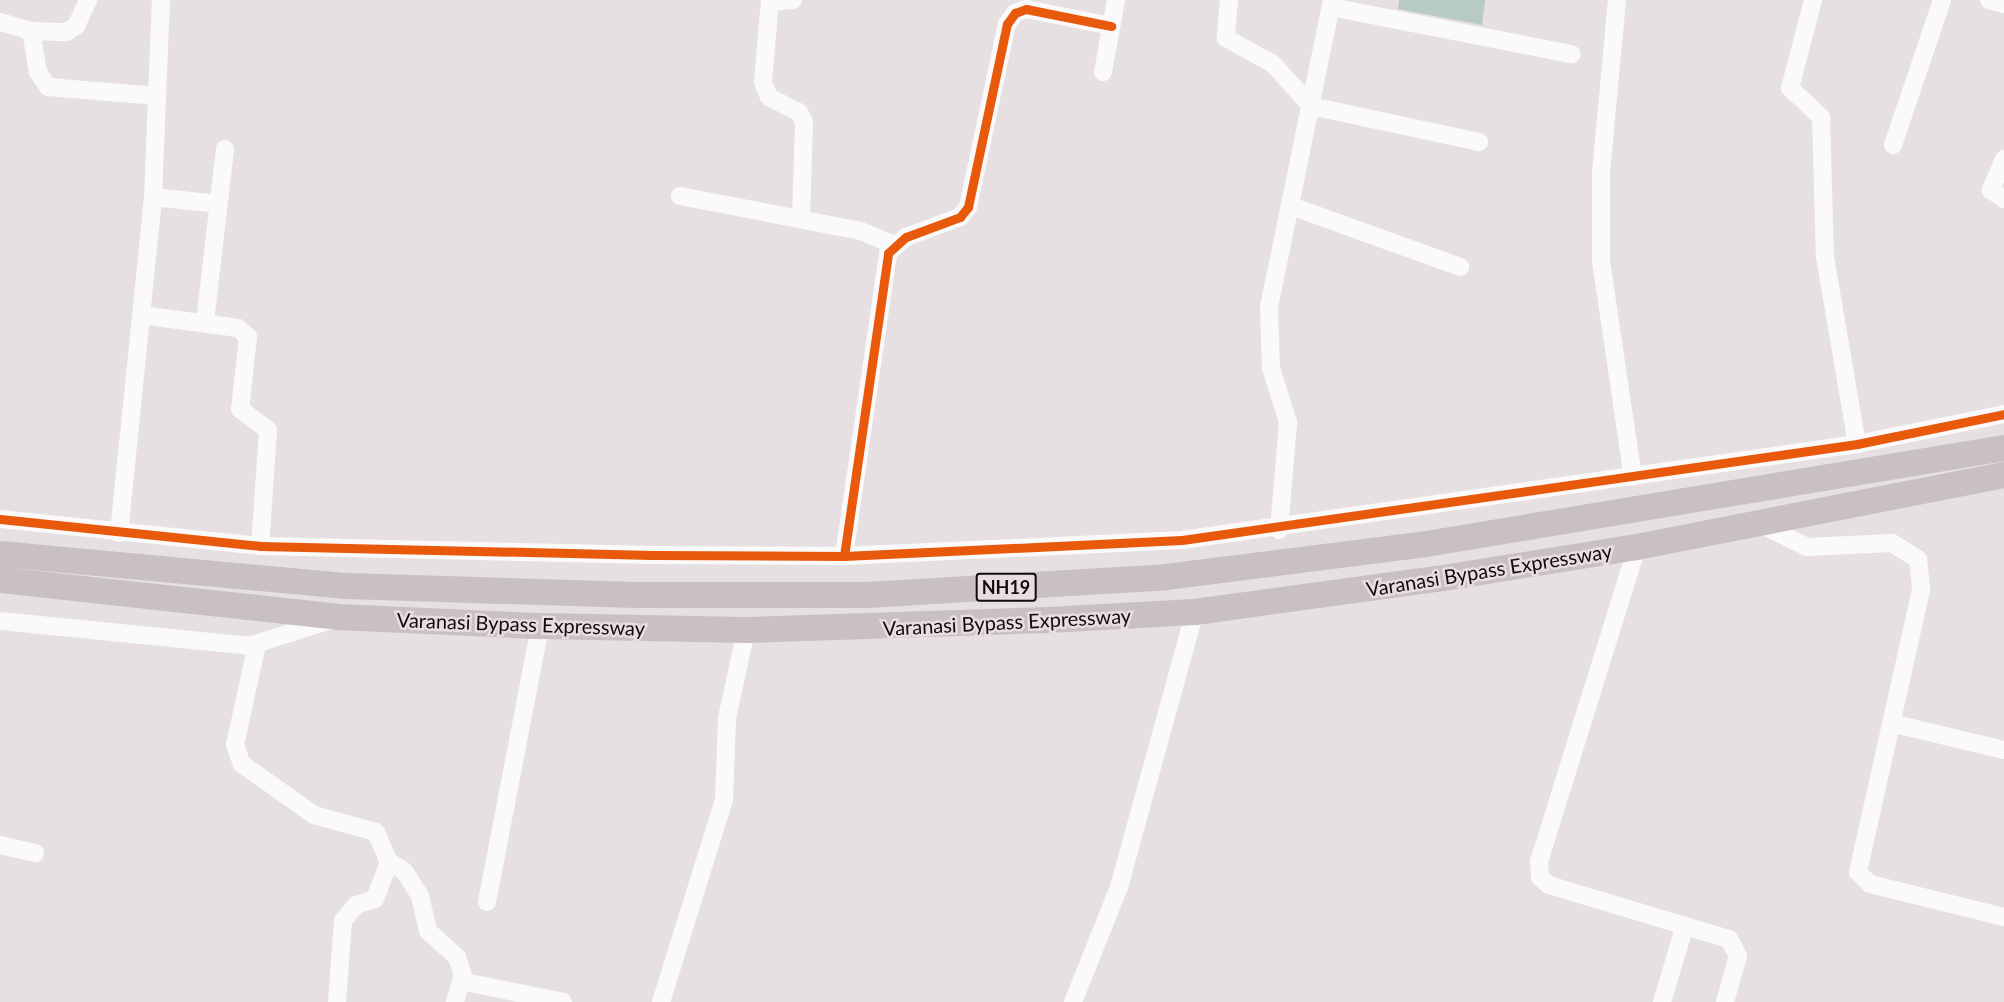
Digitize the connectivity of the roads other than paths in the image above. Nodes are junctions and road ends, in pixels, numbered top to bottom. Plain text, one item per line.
1 (88, 0) edge
2 (161, 0) edge
3 (793, 0) edge
4 (1116, 0) edge
5 (1229, 0) edge
6 (1617, 0) edge
7 (1813, 0) edge
8 (1942, 0) edge
9 (1989, 0) edge
10 (770, 1) edge
11 (1332, 4) edge
12 (2004, 4) edge
13 (0, 22) edge
14 (1112, 26) junction
15 (31, 32) junction
16 (1570, 54) dead end
17 (1103, 72) dead end
18 (157, 96) junction
19 (1311, 106) junction
20 (1479, 142) dead end
21 (1893, 145) dead end
22 (225, 148) dead end
23 (2004, 159) edge
24 (680, 196) dead end
25 (153, 197) junction
26 (2004, 199) edge
27 (219, 204) junction
28 (1291, 206) junction
29 (801, 219) junction
30 (894, 245) junction
31 (1460, 267) dead end
32 (141, 315) junction
33 (205, 322) junction
34 (2004, 414) edge
35 (1857, 444) junction
36 (2004, 448) edge
37 (2004, 475) edge
38 (1634, 477) junction
39 (0, 519) edge
40 (1758, 523) junction
41 (1279, 530) junction
42 (119, 533) junction
43 (260, 546) junction
44 (1637, 547) junction
45 (0, 554) edge
46 (844, 556) junction
47 (0, 580) edge
48 (1195, 612) junction
49 (338, 617) junction
50 (0, 621) edge
51 (540, 626) junction
52 (746, 630) junction
53 (257, 644) junction
54 (1891, 723) junction
55 (2004, 750) edge
56 (0, 845) edge
57 (35, 853) dead end
58 (389, 862) junction
59 (487, 902) dead end
60 (2004, 917) edge
61 (1685, 925) junction
62 (462, 978) junction
63 (337, 1002) edge
64 (455, 1002) edge
65 (563, 1002) edge
66 (661, 1002) edge
67 (1073, 1002) edge
68 (1662, 1002) edge
69 (1725, 1002) edge

1 - 15 street
2 - 18 street
3 - 10 street
4 - 14 street
5 - 19 street
6 - 38 street
7 - 35 street
8 - 21 street
9 - 12 street
10 - 29 street
11 - 16 street
11 - 19 street
13 - 15 street
14 - 17 street
14 - 30 street
15 - 18 street
18 - 25 street
19 - 20 street
19 - 28 street
22 - 27 street
23 - 26 street
24 - 29 street
25 - 27 street
25 - 32 street
27 - 33 street
28 - 31 street
28 - 41 street
29 - 30 street
30 - 46 street
32 - 33 street
32 - 42 street
33 - 43 street
34 - 35 street
35 - 38 street
36 - 45 highway, Varanasi Bypass Expressway / NH19
37 - 40 highway, Varanasi Bypass Expressway / NH19
38 - 41 street
39 - 42 street
40 - 44 highway, Varanasi Bypass Expressway / NH19
40 - 54 street
41 - 46 street
42 - 43 street
43 - 46 street
44 - 48 highway, Varanasi Bypass Expressway / NH19
44 - 61 street
47 - 49 highway, Varanasi Bypass Expressway / NH19
48 - 52 highway, Varanasi Bypass Expressway / NH19
48 - 67 street
49 - 51 highway, Varanasi Bypass Expressway / NH19
49 - 53 street
50 - 53 street
51 - 52 highway, Varanasi Bypass Expressway / NH19
51 - 59 street
52 - 66 street
53 - 58 street
54 - 55 street
54 - 60 street
56 - 57 street
58 - 62 street
58 - 63 street
61 - 68 street
61 - 69 street
62 - 64 street
62 - 65 street

